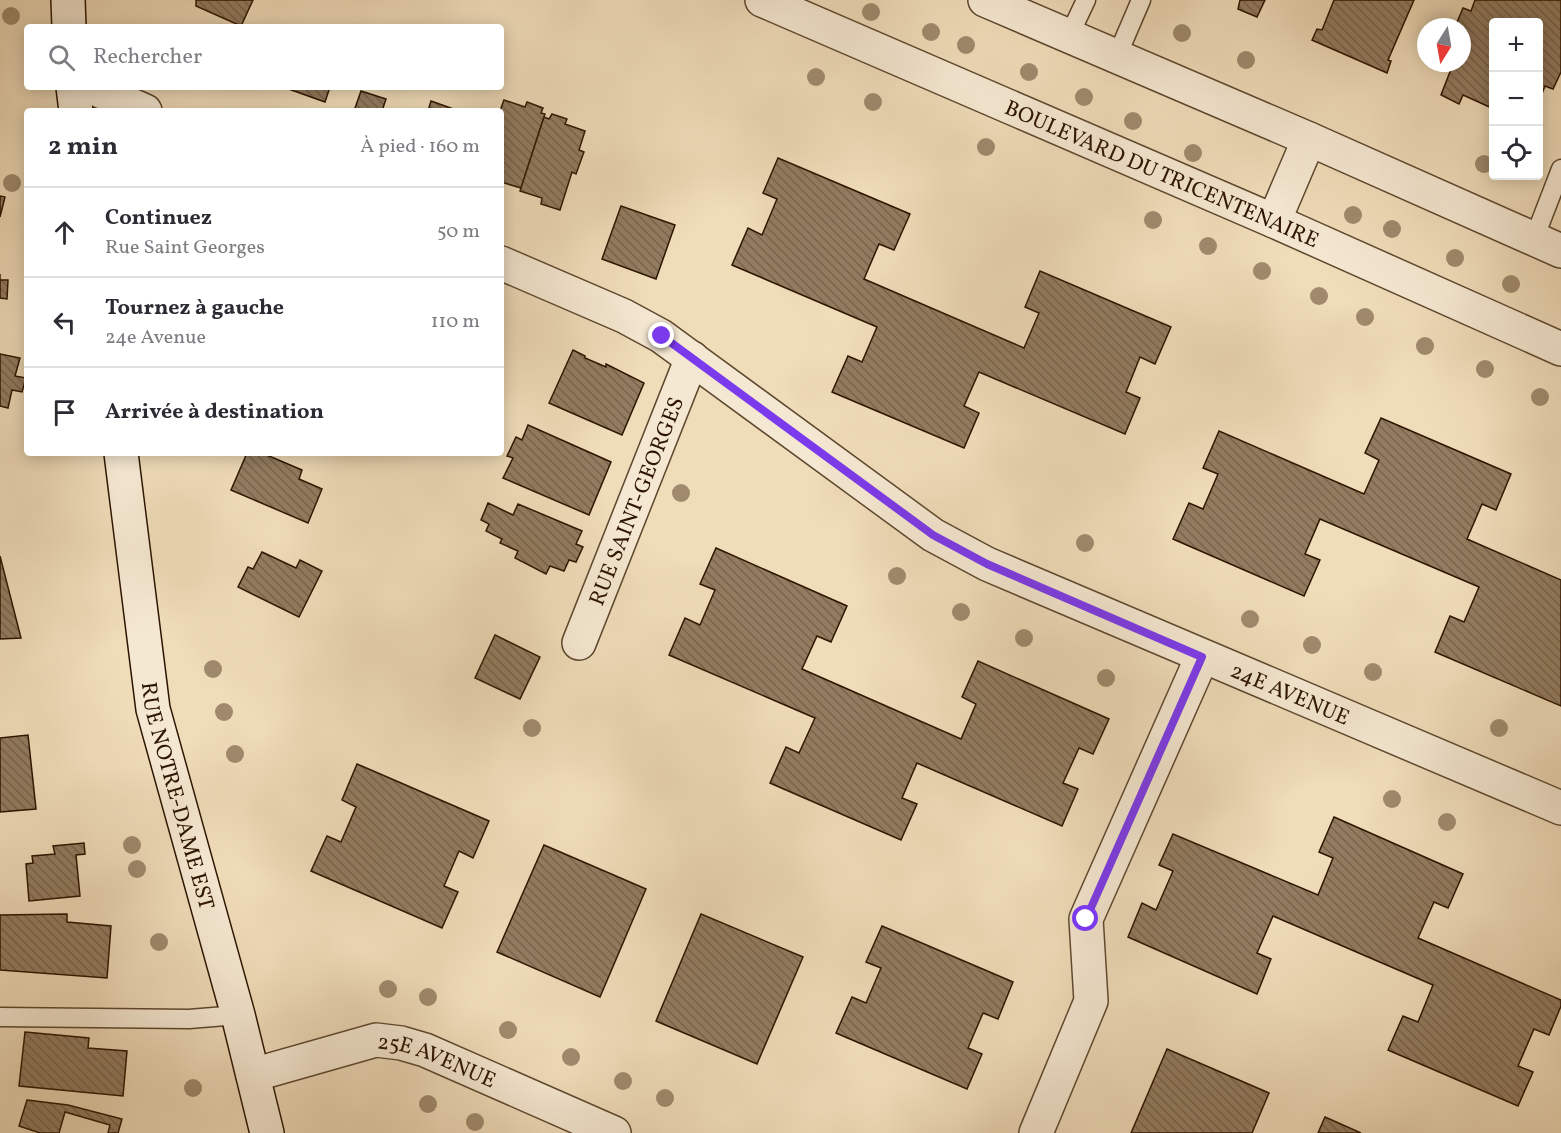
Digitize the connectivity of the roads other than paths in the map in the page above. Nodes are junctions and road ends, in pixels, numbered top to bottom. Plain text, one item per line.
1 (68, 0) edge
2 (762, 0) edge
3 (985, 0) edge
4 (1086, 0) edge
5 (1141, 0) edge
6 (69, 24) edge
7 (1070, 36) junction
8 (1117, 56) junction
9 (73, 90) edge
10 (98, 90) edge
11 (76, 108) edge
12 (138, 108) edge
13 (1309, 139) junction
14 (1561, 169) edge
15 (1274, 221) junction
16 (1548, 245) edge
17 (504, 264) edge
18 (1561, 349) edge
19 (692, 358) junction
20 (121, 456) edge
21 (579, 643) dead end
22 (1202, 657) junction
23 (1561, 808) edge
24 (238, 1015) junction
25 (0, 1017) edge
26 (253, 1076) junction
27 (267, 1133) edge
28 (614, 1133) edge
29 (1036, 1133) edge

1 - 6 street
2 - 15 street, BOULEVARD DU TRICENTENAIRE
3 - 7 street
4 - 7 lane
5 - 8 lane
7 - 8 street
8 - 13 street
9 - 11 street
10 - 12 street
13 - 15 street
13 - 16 street
14 - 16 lane
15 - 18 street, BOULEVARD DU TRICENTENAIRE
17 - 19 street, 24E AVENUE
19 - 21 street, RUE SAINT-GEORGES
19 - 22 street, 24E AVENUE
20 - 24 street, RUE NOTRE-DAME EST
22 - 23 street, 24E AVENUE
22 - 29 street
24 - 25 lane
24 - 26 street, RUE NOTRE-DAME EST
26 - 27 street, RUE NOTRE-DAME EST
26 - 28 street, 25E AVENUE

